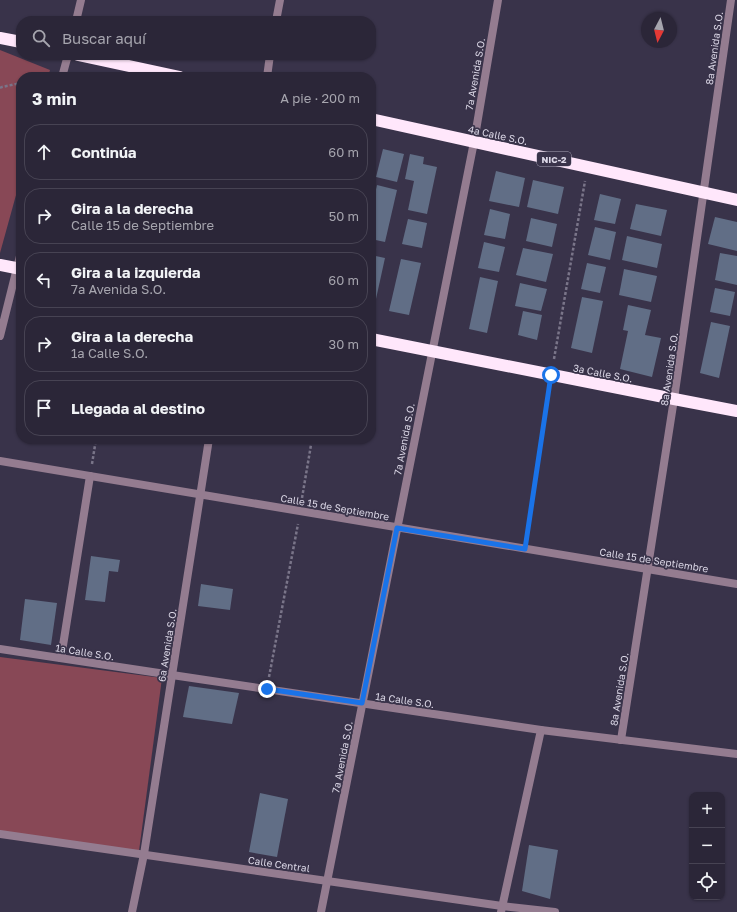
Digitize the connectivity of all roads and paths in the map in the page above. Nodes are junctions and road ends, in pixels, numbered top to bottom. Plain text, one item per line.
1 (81, 0) edge
2 (280, 0) edge
3 (498, 0) edge
4 (731, 0) edge
5 (77, 16) edge
6 (277, 16) edge
7 (0, 38) edge
8 (16, 41) edge
9 (67, 60) edge
10 (101, 60) edge
11 (269, 60) edge
12 (63, 72) edge
13 (157, 72) edge
14 (267, 72) edge
15 (16, 84) edge
16 (0, 88) edge
17 (376, 120) edge
18 (474, 142) junction
19 (587, 167) junction
20 (704, 192) junction
21 (737, 200) edge
22 (0, 264) edge
23 (16, 267) edge
24 (16, 279) edge
25 (0, 336) edge
26 (376, 340) edge
27 (432, 352) junction
28 (551, 375) junction
29 (674, 399) junction
30 (737, 411) edge
31 (95, 444) edge
32 (208, 444) edge
33 (311, 444) edge
34 (0, 461) edge
35 (90, 476) junction
36 (200, 495) junction
37 (300, 511) junction
38 (397, 528) junction
39 (525, 549) junction
40 (648, 569) junction
41 (737, 584) edge
42 (0, 649) edge
43 (61, 658) junction
44 (172, 675) junction
45 (267, 689) junction
46 (362, 703) junction
47 (541, 730) junction
48 (621, 740) junction
49 (737, 754) edge
50 (0, 834) edge
51 (144, 854) junction
52 (327, 881) junction
53 (502, 909) edge
54 (132, 912) edge
55 (321, 912) edge
56 (555, 912) edge

1 - 5 street
2 - 6 street
3 - 18 street, 7a Avenida S.O.
4 - 20 street, 8a Avenida S.O.
7 - 8 highway
9 - 12 street
10 - 13 highway
11 - 14 street
15 - 16 path
17 - 18 highway, 4a Calle S.O. / NIC-2
18 - 19 highway, 4a Calle S.O. / NIC-2
18 - 27 street, 7a Avenida S.O.
19 - 20 highway, 4a Calle S.O. / NIC-2
19 - 28 path
20 - 21 highway, 4a Calle S.O. / NIC-2
20 - 29 street, 8a Avenida S.O.
22 - 23 highway
24 - 25 street
26 - 27 highway, 3a Calle S.O.
27 - 28 highway, 3a Calle S.O.
27 - 38 street, 7a Avenida S.O.
28 - 29 highway, 3a Calle S.O.
28 - 39 path
29 - 30 highway, 3a Calle S.O.
29 - 40 street, 8a Avenida S.O.
31 - 35 path
32 - 36 street, 6a Avenida S.O.
33 - 37 path
34 - 35 street, Calle 15 de Septiembre
35 - 36 street, Calle 15 de Septiembre
35 - 43 street
36 - 37 street, Calle 15 de Septiembre
36 - 44 street, 6a Avenida S.O.
37 - 38 street, Calle 15 de Septiembre
37 - 45 path
38 - 39 street, Calle 15 de Septiembre
38 - 46 street, 7a Avenida S.O.
39 - 40 street, Calle 15 de Septiembre
40 - 41 street, Calle 15 de Septiembre
40 - 48 street, 8a Avenida S.O.
42 - 43 street, 1a Calle S.O.
43 - 44 street, 1a Calle S.O.
44 - 45 street, 1a Calle S.O.
44 - 51 street, 6a Avenida S.O.
45 - 46 street, 1a Calle S.O.
46 - 47 street, 1a Calle S.O.
46 - 52 street, 7a Avenida S.O.
47 - 48 street, 1a Calle S.O.
47 - 53 street
48 - 49 street, 1a Calle S.O.
50 - 51 street, Calle Central
51 - 52 street, Calle Central
51 - 54 street, 6a Avenida S.O.
52 - 53 street, Calle Central
52 - 55 street, 7a Avenida S.O.
53 - 56 street, Calle Central

